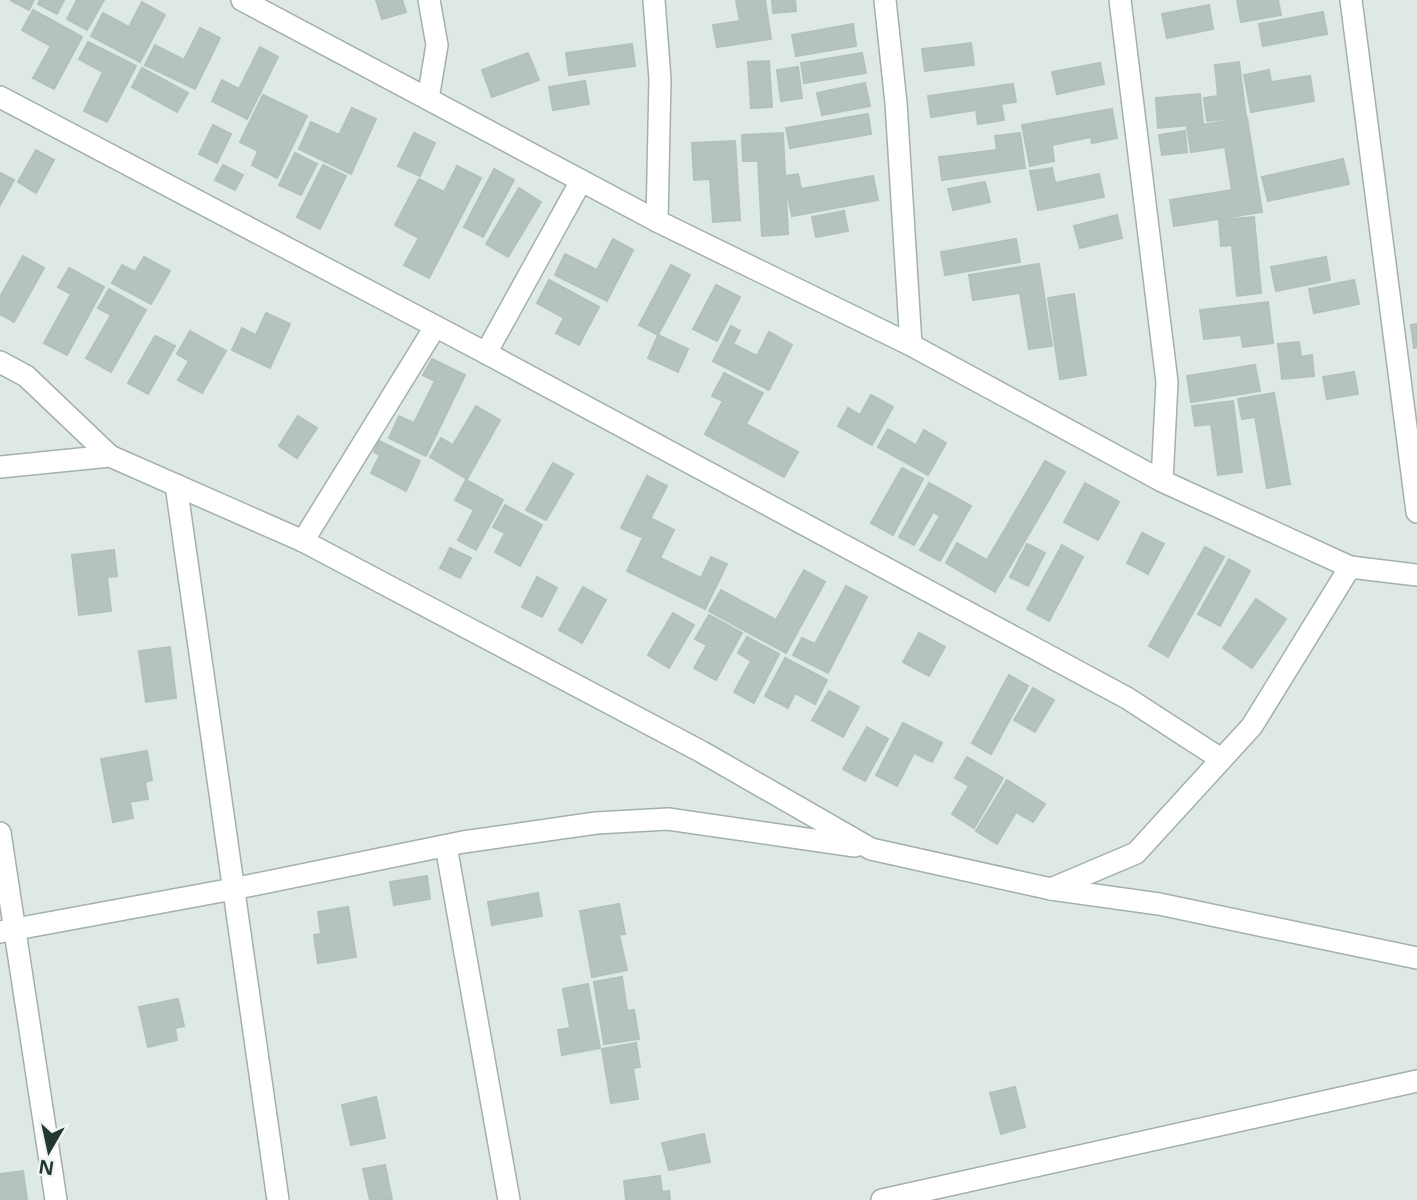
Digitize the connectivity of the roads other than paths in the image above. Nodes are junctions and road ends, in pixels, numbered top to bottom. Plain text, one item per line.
1 (242, 0) edge
2 (429, 0) edge
3 (654, 0) edge
4 (885, 0) edge
5 (1121, 0) edge
6 (1351, 0) edge
7 (0, 97) edge
8 (428, 99) junction
9 (581, 181) junction
10 (657, 221) junction
11 (435, 327) junction
12 (911, 345) junction
13 (486, 353) junction
14 (0, 362) edge
15 (110, 456) junction
16 (0, 467) edge
17 (1162, 481) junction
18 (176, 485) junction
19 (1417, 512) edge
20 (303, 541) junction
21 (1350, 566) junction
22 (1417, 575) edge
23 (1221, 760) junction
24 (0, 833) edge
25 (446, 845) junction
26 (871, 849) junction
27 (1051, 889) junction
28 (233, 890) junction
29 (7, 931) edge
30 (1417, 958) edge
31 (1417, 1081) edge
32 (56, 1200) edge
33 (278, 1200) edge
34 (509, 1200) edge
35 (881, 1200) edge

1 - 8 street
2 - 8 street
3 - 10 street
4 - 12 street
5 - 17 street
6 - 19 street
7 - 11 street
8 - 9 street
9 - 10 street
9 - 13 street
10 - 12 street
11 - 13 street
11 - 20 street
12 - 17 street
13 - 23 street
14 - 15 street
15 - 16 street
15 - 18 street
17 - 21 street
18 - 20 street
18 - 28 street
20 - 26 street
21 - 22 street
21 - 23 street
23 - 27 street
24 - 29 street
25 - 26 street
25 - 28 street
25 - 34 street
26 - 27 street
27 - 30 street
28 - 29 street
28 - 33 street
29 - 32 street
31 - 35 street

